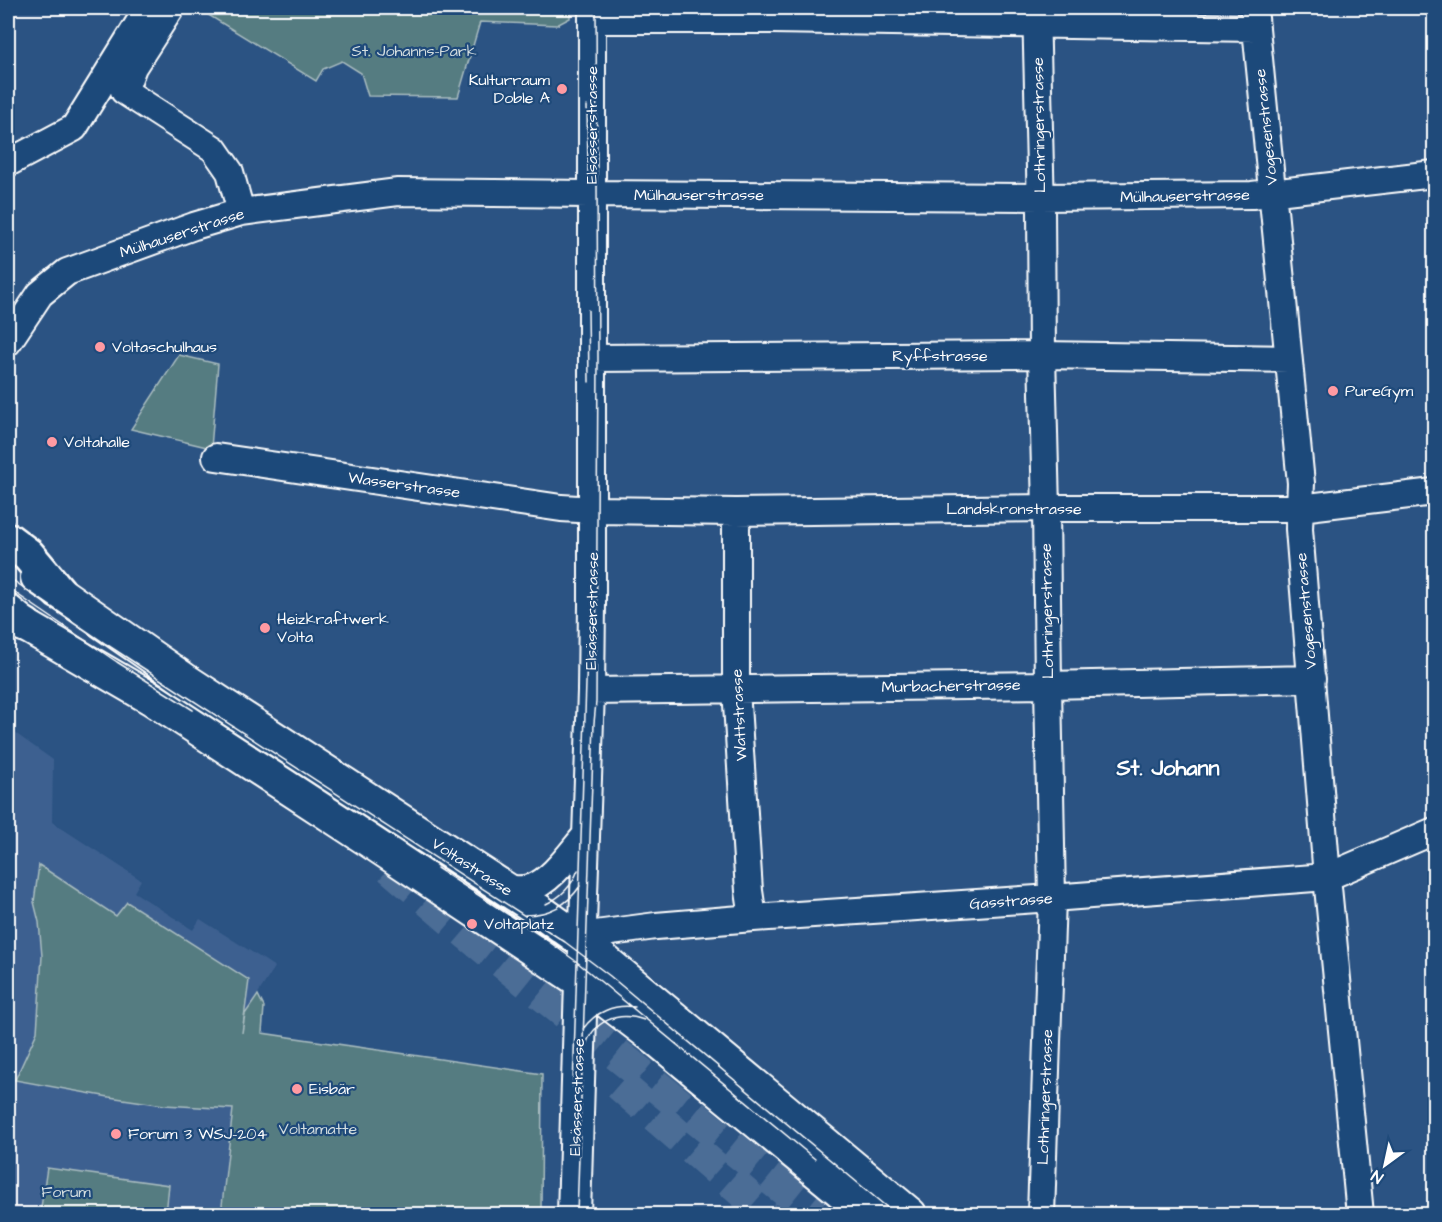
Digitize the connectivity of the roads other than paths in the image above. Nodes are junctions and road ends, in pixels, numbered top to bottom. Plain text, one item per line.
1 (152, 8) edge
2 (171, 8) edge
3 (592, 14) edge
4 (772, 14) edge
5 (1036, 16) edge
6 (1255, 18) edge
7 (8, 163) edge
8 (1434, 174) edge
9 (1273, 193) junction
10 (592, 194) junction
11 (1041, 197) junction
12 (241, 212) junction
13 (8, 342) edge
14 (1042, 355) junction
15 (592, 358) junction
16 (1288, 359) junction
17 (216, 457) dead end
18 (1434, 492) edge
19 (1046, 508) junction
20 (1300, 508) junction
21 (593, 510) junction
22 (736, 512) junction
23 (8, 540) edge
24 (8, 557) edge
25 (59, 592) junction
26 (13, 618) edge
27 (1312, 679) junction
28 (1048, 684) junction
29 (736, 689) junction
30 (591, 691) junction
31 (1434, 831) edge
32 (586, 835) junction
33 (1327, 877) junction
34 (507, 889) junction
35 (1052, 898) junction
36 (753, 918) junction
37 (582, 942) junction
38 (581, 982) junction
39 (574, 1215) edge
40 (868, 1215) edge
41 (909, 1215) edge
42 (1041, 1215) edge
43 (1360, 1215) edge

1 - 7 street
2 - 12 street
3 - 4 street
3 - 10 street, Elsässerstrasse
4 - 5 street
5 - 6 street
5 - 11 street, Lothringerstrasse
6 - 9 street, Vogesenstrasse
8 - 9 street, Mülhauserstrasse
9 - 11 street, Mülhauserstrasse
9 - 16 street, Vogesenstrasse
10 - 11 street, Mülhauserstrasse
10 - 12 street, Mülhauserstrasse
10 - 15 street, Elsässerstrasse
11 - 14 street, Lothringerstrasse
12 - 13 street, Mülhauserstrasse
14 - 15 street, Ryffstrasse
14 - 16 street, Ryffstrasse
14 - 19 street, Lothringerstrasse
15 - 21 street, Elsässerstrasse
16 - 20 street, Vogesenstrasse
17 - 21 street, Wasserstrasse
18 - 20 street, Landskronstrasse
19 - 20 street, Landskronstrasse
19 - 22 street, Landskronstrasse
19 - 28 street, Lothringerstrasse
20 - 27 street, Vogesenstrasse
21 - 22 street, Landskronstrasse
21 - 30 street, Elsässerstrasse
22 - 29 street, Wattstrasse
23 - 25 highway
24 - 25 main road, Voltastrasse
25 - 34 main road, Voltastrasse
26 - 38 main road
27 - 28 street, Murbacherstrasse
27 - 33 street, Vogesenstrasse
28 - 29 street, Murbacherstrasse
28 - 35 street, Lothringerstrasse
29 - 30 street, Murbacherstrasse
29 - 36 street, Wattstrasse
30 - 32 street, Elsässerstrasse
31 - 33 street, Gasstrasse
32 - 34 street
32 - 37 street, Elsässerstrasse
33 - 35 street, Gasstrasse
33 - 43 street, Vogesenstrasse
34 - 37 main road, Voltastrasse
35 - 36 street, Gasstrasse
35 - 42 street, Lothringerstrasse
36 - 37 street, Gasstrasse
37 - 38 street, Elsässerstrasse
37 - 41 main road, Voltastrasse
38 - 39 main road, Elsässerstrasse
38 - 40 main road

